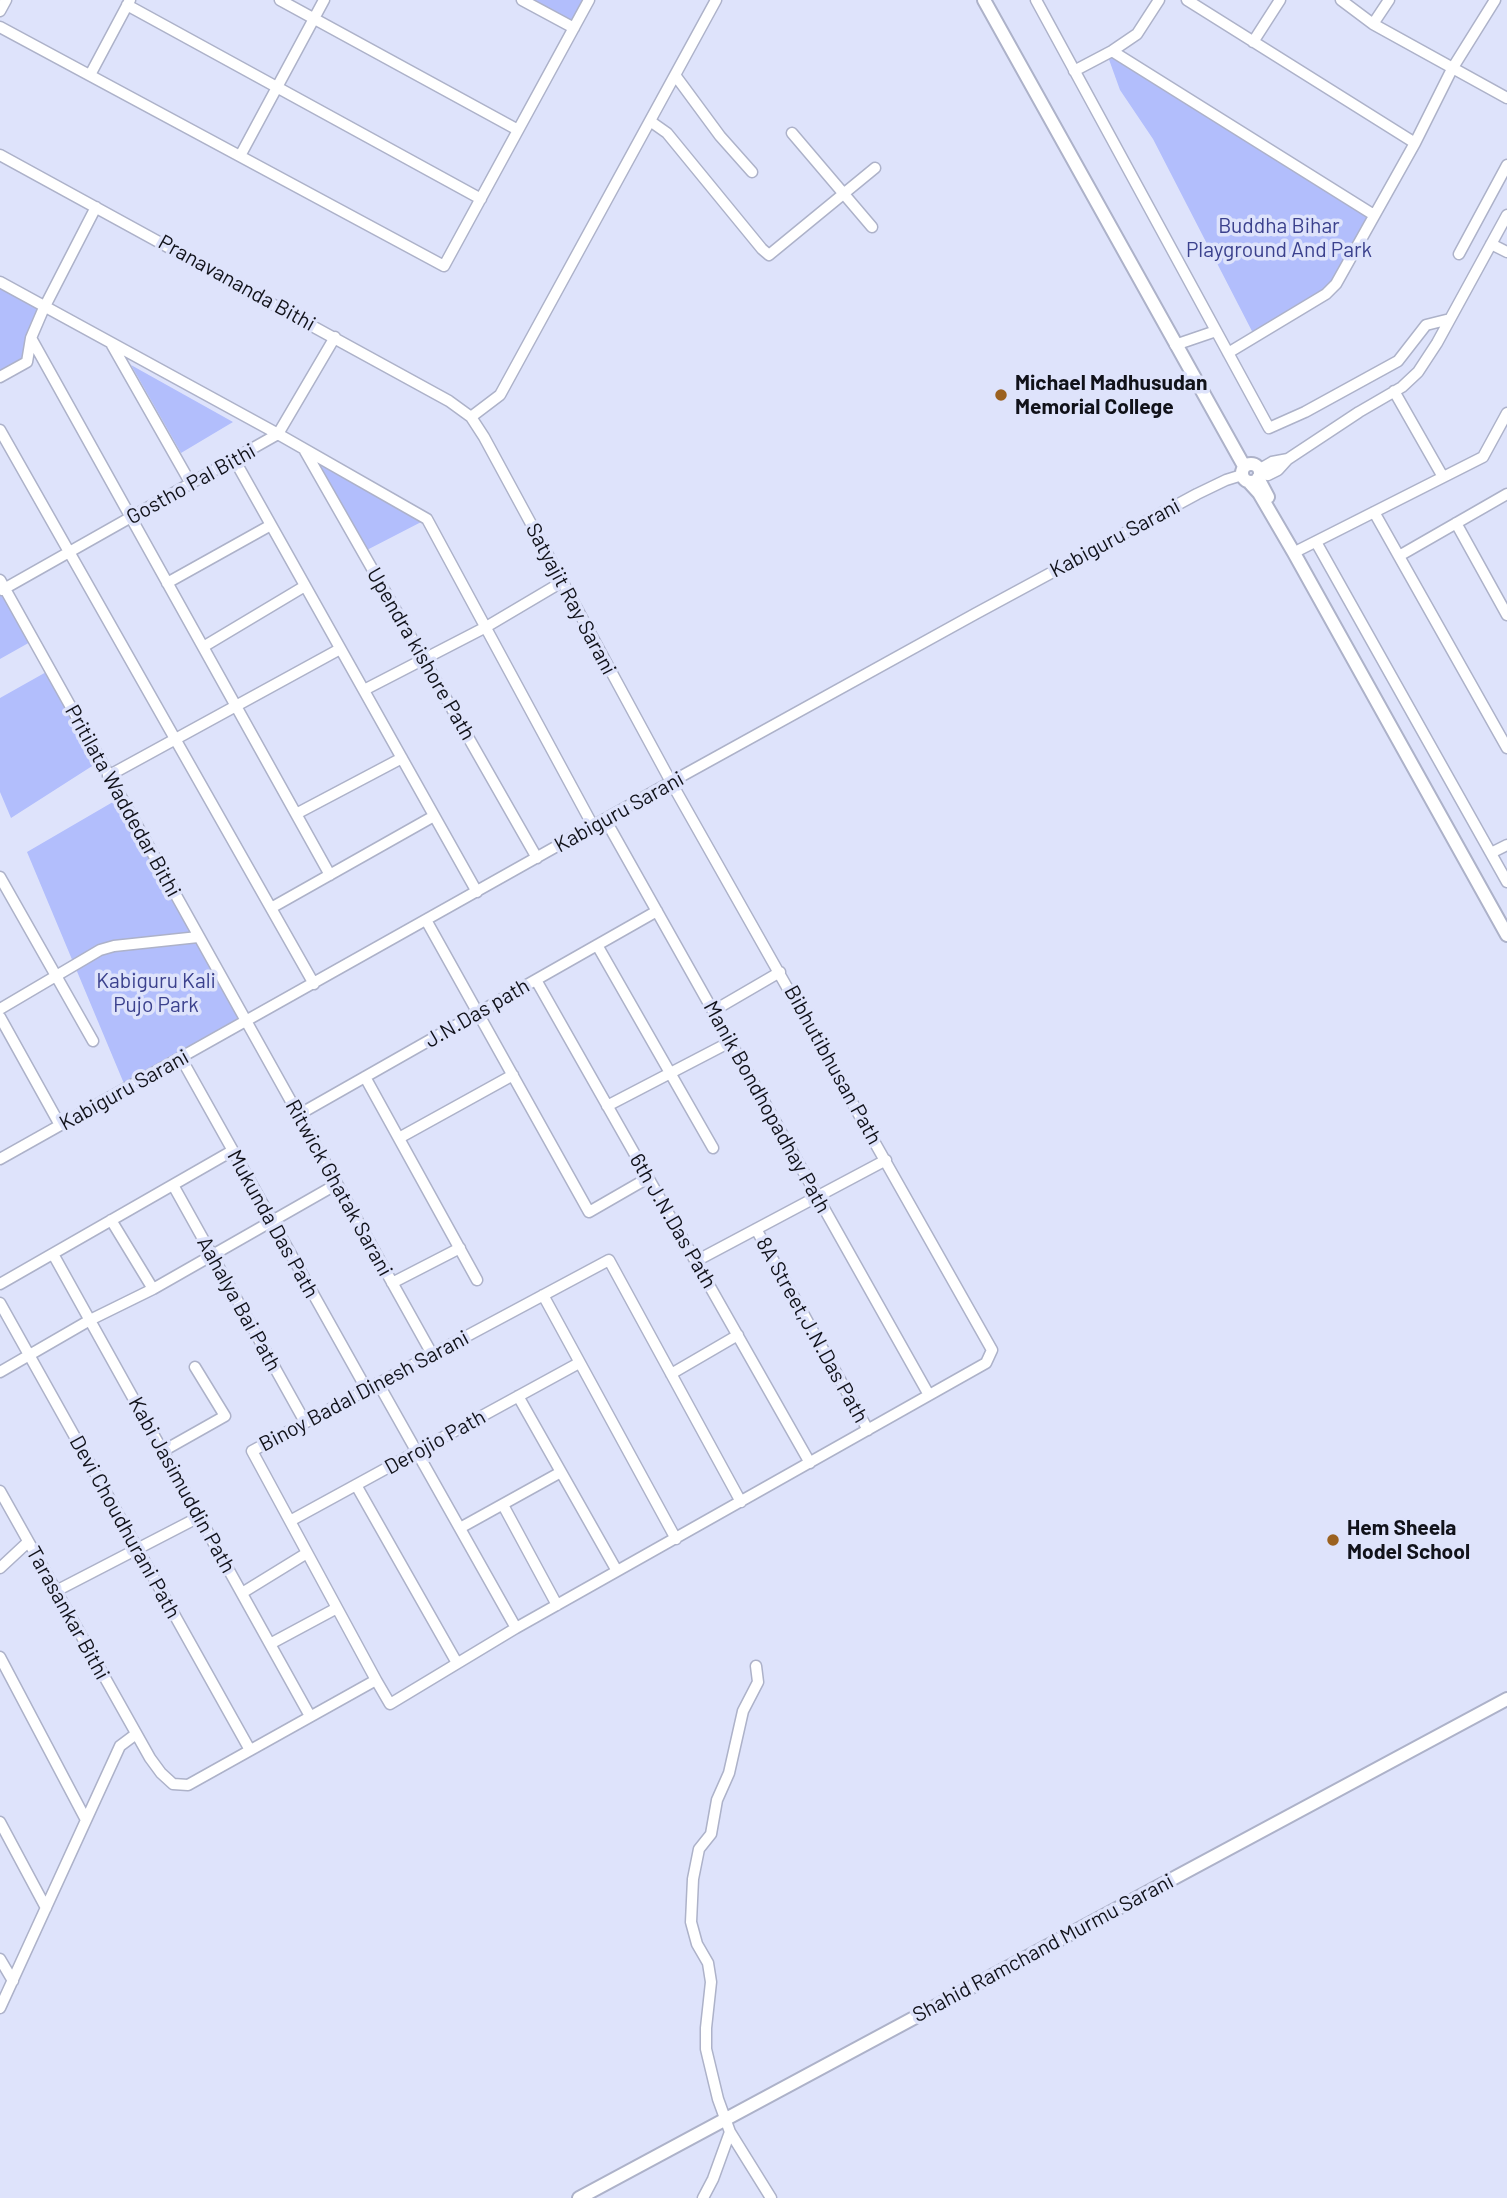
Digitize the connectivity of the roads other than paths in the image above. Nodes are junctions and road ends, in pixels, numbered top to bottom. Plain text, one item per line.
1 (6, 0) edge
2 (280, 0) edge
3 (324, 0) edge
4 (522, 0) edge
5 (589, 0) edge
6 (716, 0) edge
7 (984, 0) edge
8 (1036, 0) edge
9 (1159, 0) edge
10 (1187, 0) edge
11 (1280, 0) edge
12 (1341, 0) edge
13 (1389, 0) edge
14 (1495, 0) edge
15 (129, 2) edge
16 (0, 11) edge
17 (314, 19) junction
18 (1373, 24) junction
19 (0, 27) edge
20 (574, 28) junction
21 (1253, 41) junction
22 (1112, 51) junction
23 (1452, 69) junction
24 (1074, 71) junction
25 (90, 75) junction
26 (675, 75) junction
27 (277, 87) junction
28 (1507, 98) edge
29 (650, 121) junction
30 (518, 130) junction
31 (792, 133) dead end
32 (1415, 143) junction
33 (0, 155) edge
34 (240, 156) junction
35 (1507, 166) edge
36 (875, 168) dead end
37 (752, 173) dead end
38 (843, 193) junction
39 (481, 199) junction
40 (96, 206) junction
41 (1374, 215) junction
42 (1507, 215) edge
43 (872, 227) dead end
44 (1491, 244) junction
45 (1507, 252) edge
46 (1459, 254) dead end
47 (0, 282) edge
48 (44, 307) junction
49 (1450, 319) junction
50 (1216, 331) junction
51 (335, 337) junction
52 (31, 338) junction
53 (112, 345) junction
54 (1175, 345) junction
55 (1228, 353) junction
56 (0, 377) edge
57 (1394, 391) junction
58 (1507, 413) edge
59 (471, 417) junction
60 (0, 430) edge
61 (278, 434) junction
62 (304, 449) junction
63 (234, 459) junction
64 (1251, 473) junction
65 (1443, 477) junction
66 (191, 484) junction
67 (1507, 494) edge
68 (1374, 512) junction
69 (131, 517) junction
70 (1456, 523) junction
71 (271, 525) junction
72 (1316, 542) junction
73 (1299, 550) junction
74 (69, 552) junction
75 (1399, 556) junction
76 (562, 582) junction
77 (167, 583) junction
78 (2, 586) edge
79 (305, 586) junction
80 (1507, 615) edge
81 (486, 627) junction
82 (203, 647) junction
83 (340, 649) junction
84 (423, 658) junction
85 (364, 690) junction
86 (236, 706) junction
87 (175, 739) junction
88 (1507, 748) edge
89 (402, 758) junction
90 (108, 776) junction
91 (671, 782) junction
92 (296, 814) junction
93 (434, 816) junction
94 (605, 820) junction
95 (593, 826) junction
96 (1507, 845) edge
97 (1491, 853) junction
98 (537, 858) junction
99 (330, 875) junction
100 (0, 877) edge
101 (1507, 882) edge
102 (477, 892) junction
103 (271, 908) junction
104 (657, 911) junction
105 (426, 920) junction
106 (1507, 921) edge
107 (1507, 935) edge
108 (198, 937) junction
109 (597, 945) junction
110 (780, 972) junction
111 (57, 977) junction
112 (536, 980) junction
113 (314, 984) junction
114 (0, 1009) edge
115 (713, 1011) junction
116 (478, 1013) junction
117 (0, 1017) edge
118 (246, 1022) junction
119 (93, 1041) dead end
120 (730, 1042) junction
121 (181, 1058) junction
122 (670, 1073) junction
123 (513, 1075) junction
124 (365, 1077) junction
125 (607, 1106) junction
126 (298, 1115) junction
127 (60, 1125) junction
128 (399, 1138) junction
129 (713, 1148) dead end
130 (232, 1151) junction
131 (0, 1159) edge
132 (886, 1160) junction
133 (648, 1178) junction
134 (337, 1184) junction
135 (173, 1185) junction
136 (817, 1196) junction
137 (111, 1220) junction
138 (271, 1222) junction
139 (756, 1229) junction
140 (460, 1248) junction
141 (53, 1254) junction
142 (212, 1255) junction
143 (696, 1261) junction
144 (477, 1280) dead end
145 (393, 1283) junction
146 (0, 1284) edge
147 (153, 1289) junction
148 (543, 1295) junction
149 (0, 1303) edge
150 (90, 1320) junction
151 (738, 1335) junction
152 (432, 1354) junction
153 (29, 1355) junction
154 (579, 1363) junction
155 (195, 1367) dead end
156 (0, 1372) edge
157 (671, 1374) junction
158 (379, 1383) junction
159 (367, 1390) junction
160 (929, 1395) junction
161 (518, 1396) junction
162 (306, 1422) junction
163 (868, 1430) junction
164 (163, 1451) junction
165 (417, 1452) junction
166 (810, 1463) junction
167 (561, 1472) junction
168 (356, 1485) junction
169 (0, 1491) edge
170 (741, 1502) junction
171 (503, 1505) junction
172 (199, 1517) junction
173 (290, 1521) junction
174 (460, 1528) junction
175 (676, 1539) junction
176 (28, 1542) junction
177 (138, 1549) junction
178 (307, 1553) junction
179 (0, 1567) edge
180 (617, 1571) junction
181 (56, 1591) junction
182 (242, 1593) junction
183 (557, 1605) junction
184 (337, 1608) junction
185 (516, 1628) junction
186 (270, 1644) junction
187 (0, 1657) edge
188 (457, 1663) junction
189 (757, 1666) dead end
190 (376, 1680) junction
191 (1507, 1699) edge
192 (310, 1717) junction
193 (136, 1734) junction
194 (250, 1750) junction
195 (86, 1821) junction
196 (0, 1822) edge
197 (46, 1908) junction
198 (0, 1959) edge
199 (13, 1981) junction
200 (0, 2008) edge
201 (725, 2119) junction
202 (730, 2133) junction
203 (579, 2198) edge
204 (703, 2198) edge
205 (771, 2198) edge

1 - 16 street
2 - 17 street
3 - 17 street
4 - 20 street
5 - 20 street
6 - 26 street
7 - 54 street
8 - 24 street
9 - 22 street
10 - 21 street
11 - 21 street
12 - 18 street
13 - 18 street
14 - 23 street
15 - 25 street
15 - 27 street
17 - 27 street
17 - 30 street
18 - 23 street
19 - 25 street
20 - 30 street
21 - 32 street
22 - 24 street
22 - 41 street
23 - 28 street
23 - 32 street
24 - 50 street
25 - 34 street
26 - 29 street
26 - 37 street
27 - 34 street
27 - 39 street
29 - 38 street
29 - 59 street
30 - 39 street
31 - 38 street
32 - 41 street
33 - 40 street, Pranavananda Bithi
34 - 39 street
35 - 46 street
36 - 38 street
38 - 43 street
40 - 48 street
40 - 51 street, Pranavananda Bithi
41 - 55 street
42 - 44 street, Kabiguru Sarani
44 - 45 street
44 - 49 street, Kabiguru Sarani
47 - 48 street
48 - 52 street
48 - 53 street
49 - 55 street
49 - 57 street, Kabiguru Sarani
50 - 54 street
50 - 55 street
51 - 59 street, Pranavananda Bithi
51 - 61 street, Gostho Pal Bithi
52 - 56 street
52 - 69 street
53 - 61 street
53 - 66 street
54 - 64 street
57 - 64 street, Kabiguru Sarani
57 - 65 street
58 - 65 street
59 - 76 street, Satyajit Ray Sarani
60 - 74 street
61 - 62 street
61 - 63 street, Gostho Pal Bithi
62 - 81 street
62 - 84 street, Upendra kishore Path
63 - 66 street, Gostho Pal Bithi
63 - 71 street
64 - 73 street
64 - 91 street, Kabiguru Sarani
64 - 107 street
65 - 68 street
66 - 69 street, Gostho Pal Bithi
67 - 70 street
68 - 72 street
68 - 75 street
69 - 74 street, Gostho Pal Bithi
69 - 77 street
70 - 75 street
70 - 80 street
71 - 77 street
71 - 79 street
72 - 73 street
72 - 97 street
73 - 106 street
74 - 78 street, Gostho Pal Bithi
74 - 87 street
75 - 88 street
76 - 81 street
76 - 91 street, Satyajit Ray Sarani
77 - 82 street
78 - 90 street, Pritilata Waddedar Bithi
79 - 82 street
79 - 83 street
81 - 84 street
81 - 95 street
82 - 86 street
83 - 85 street
83 - 86 street
84 - 85 street
84 - 98 street, Upendra kishore Path
85 - 89 street
86 - 87 street
86 - 92 street
87 - 90 street
87 - 103 street
89 - 92 street
89 - 93 street
90 - 108 street, Pritilata Waddedar Bithi
91 - 94 street, Kabiguru Sarani
91 - 110 street, Bibhutibhusan Path
92 - 99 street
93 - 99 street
93 - 102 street
94 - 95 street, Kabiguru Sarani
94 - 104 street, Manik Bondhopadhay Path
95 - 98 street, Kabiguru Sarani
96 - 97 street
97 - 101 street
98 - 102 street, Kabiguru Sarani
99 - 103 street
100 - 111 street
102 - 105 street, Kabiguru Sarani
103 - 113 street
104 - 109 street, J.N.Das path
104 - 115 street, Manik Bondhopadhay Path
105 - 113 street, Kabiguru Sarani
105 - 116 street
108 - 111 street
108 - 118 street, Pritilata Waddedar Bithi
109 - 112 street, J.N.Das path
109 - 122 street
110 - 115 street
110 - 132 street, Bibhutibhusan Path
111 - 114 street
111 - 119 street
112 - 116 street, J.N.Das path
112 - 125 street, 6th J.N.Das Path
113 - 118 street, Kabiguru Sarani
115 - 120 street, Manik Bondhopadhay Path
116 - 123 street
116 - 124 street, J.N.Das path
117 - 127 street
118 - 121 street, Kabiguru Sarani
118 - 126 street, Ritwick Ghatak Sarani
120 - 122 street
120 - 136 street, Manik Bondhopadhay Path
121 - 127 street, Kabiguru Sarani
121 - 130 street, Mukunda Das Path
122 - 125 street
122 - 129 street
123 - 128 street
123 - 133 street
124 - 126 street, J.N.Das path
124 - 128 street
125 - 133 street, 6th J.N.Das Path
126 - 134 street, Ritwick Ghatak Sarani
127 - 131 street, Kabiguru Sarani
128 - 140 street
130 - 135 street
130 - 138 street, Mukunda Das Path
132 - 136 street
132 - 160 street, Bibhutibhusan Path
133 - 143 street, 6th J.N.Das Path
134 - 138 street
134 - 145 street, Ritwick Ghatak Sarani
135 - 137 street
135 - 142 street, Aahalya Bai Path
136 - 139 street
136 - 160 street, Manik Bondhopadhay Path
137 - 141 street
137 - 147 street
138 - 142 street
138 - 159 street, Mukunda Das Path
139 - 143 street
139 - 163 street, 8A Street,J.N.Das Path
140 - 144 street
140 - 145 street
141 - 146 street
141 - 150 street, Kabi Jasimuddin Path
142 - 147 street
142 - 162 street, Aahalya Bai Path
143 - 151 street, 6th J.N.Das Path
145 - 152 street, Ritwick Ghatak Sarani
147 - 150 street
148 - 152 street, Binoy Badal Dinesh Sarani
148 - 154 street
148 - 157 street, Binoy Badal Dinesh Sarani
149 - 153 street, Devi Choudhurani Path
150 - 153 street
150 - 164 street, Kabi Jasimuddin Path
151 - 157 street
151 - 166 street, 6th J.N.Das Path
152 - 158 street, Binoy Badal Dinesh Sarani
153 - 156 street
153 - 177 street, Devi Choudhurani Path
154 - 161 street, Derojio Path
154 - 175 street
155 - 164 street
157 - 170 street, Binoy Badal Dinesh Sarani
158 - 159 street, Binoy Badal Dinesh Sarani
158 - 165 street
159 - 162 street, Binoy Badal Dinesh Sarani
160 - 163 street
161 - 165 street, Derojio Path
161 - 167 street
162 - 173 street, Binoy Badal Dinesh Sarani
163 - 166 street
164 - 172 street, Kabi Jasimuddin Path
165 - 168 street, Derojio Path
165 - 174 street
166 - 170 street
167 - 171 street
167 - 180 street
168 - 173 street, Derojio Path
168 - 188 street
169 - 176 street, Tarasankar Bithi
170 - 175 street
171 - 174 street
171 - 183 street
172 - 177 street
172 - 182 street, Kabi Jasimuddin Path
173 - 178 street, Binoy Badal Dinesh Sarani
174 - 185 street
175 - 180 street
176 - 179 street
176 - 181 street, Tarasankar Bithi
177 - 181 street
177 - 194 street, Devi Choudhurani Path
178 - 182 street
178 - 184 street, Binoy Badal Dinesh Sarani
180 - 183 street
181 - 193 street, Tarasankar Bithi
182 - 186 street, Kabi Jasimuddin Path
183 - 185 street
184 - 186 street
184 - 190 street, Binoy Badal Dinesh Sarani
185 - 188 street
186 - 192 street, Kabi Jasimuddin Path
187 - 195 street
188 - 190 street, Binoy Badal Dinesh Sarani
189 - 201 street
190 - 192 street
191 - 201 street, Shahid Ramchand Murmu Sarani
192 - 194 street
193 - 194 street
193 - 195 street
195 - 197 street
196 - 197 street
197 - 199 street
198 - 199 street
199 - 200 street
201 - 202 street
201 - 203 street, Shahid Ramchand Murmu Sarani
202 - 204 street
202 - 205 street

